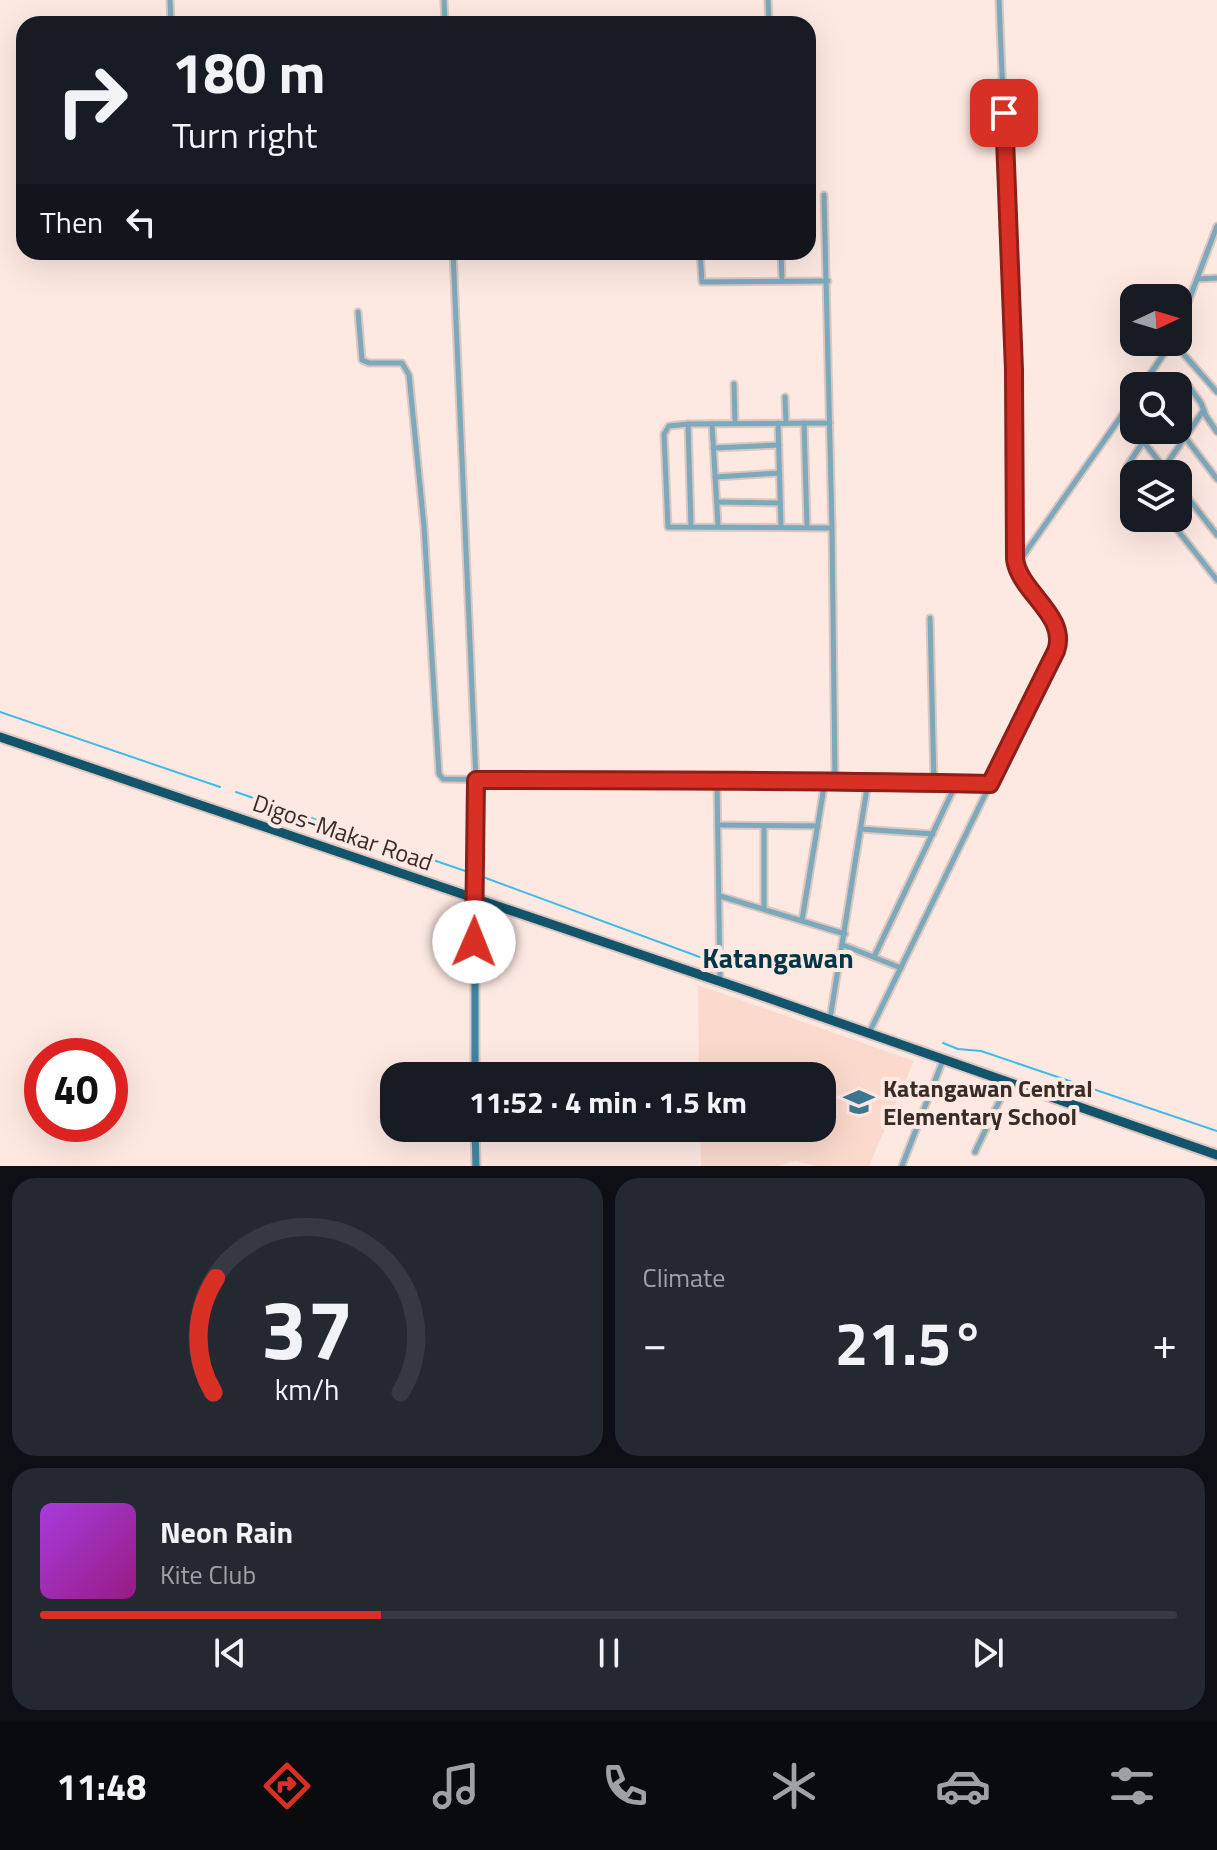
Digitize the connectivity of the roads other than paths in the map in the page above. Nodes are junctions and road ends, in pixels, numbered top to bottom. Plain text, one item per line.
1 (999, 0) edge
2 (824, 195) dead end
3 (1217, 226) edge
4 (453, 260) edge
5 (701, 260) edge
6 (781, 260) edge
7 (1217, 278) edge
8 (1198, 279) junction
9 (782, 281) junction
10 (828, 281) junction
11 (1192, 294) edge
12 (358, 312) dead end
13 (1185, 356) edge
14 (734, 384) dead end
15 (1192, 391) edge
16 (1217, 392) edge
17 (785, 397) dead end
18 (1203, 410) junction
19 (1120, 417) edge
20 (735, 423) junction
21 (782, 423) junction
22 (804, 423) junction
23 (830, 423) junction
24 (688, 424) junction
25 (712, 424) junction
26 (1192, 426) edge
27 (1217, 432) edge
28 (1145, 444) edge
29 (1190, 444) edge
30 (779, 445) junction
31 (713, 448) junction
32 (1158, 460) edge
33 (779, 473) junction
34 (715, 477) junction
35 (1217, 479) edge
36 (716, 502) junction
37 (780, 503) junction
38 (1192, 503) edge
39 (718, 525) junction
40 (691, 526) junction
41 (781, 526) junction
42 (807, 527) junction
43 (832, 528) junction
44 (1179, 532) edge
45 (1217, 535) edge
46 (1016, 567) junction
47 (1217, 580) edge
48 (930, 618) dead end
49 (0, 737) edge
50 (476, 780) junction
51 (825, 781) junction
52 (835, 781) junction
53 (717, 782) junction
54 (868, 782) junction
55 (934, 783) junction
56 (956, 784) junction
57 (990, 784) junction
58 (718, 825) junction
59 (764, 826) junction
60 (818, 826) junction
61 (861, 829) junction
62 (933, 834) junction
63 (720, 896) junction
64 (475, 898) junction
65 (764, 908) junction
66 (802, 920) junction
67 (845, 934) junction
68 (843, 945) junction
69 (874, 957) junction
70 (901, 968) junction
71 (720, 982) junction
72 (830, 1020) junction
73 (869, 1034) junction
74 (943, 1060) junction
75 (475, 1062) edge
76 (1009, 1082) junction
77 (475, 1142) edge
78 (975, 1152) dead end
79 (1217, 1155) edge
80 (476, 1166) edge
81 (902, 1166) edge

1 - 46 street
2 - 10 street
3 - 8 street
4 - 50 street
5 - 9 street
6 - 9 street
7 - 8 street
8 - 11 street
9 - 10 street
10 - 23 street
12 - 50 street
13 - 16 street
14 - 20 street
15 - 18 street
17 - 21 street
18 - 26 street
18 - 27 street
19 - 46 street
20 - 21 street
20 - 25 street
21 - 22 street
21 - 30 street
22 - 23 street
22 - 42 street
23 - 43 street
24 - 25 street
24 - 40 street
24 - 40 street
25 - 31 street
28 - 32 street
29 - 35 street
30 - 31 street
30 - 33 street
31 - 34 street
33 - 34 street
33 - 37 street
34 - 36 street
36 - 37 street
36 - 39 street
37 - 41 street
38 - 45 street
39 - 40 street
39 - 41 street
41 - 42 street
42 - 43 street
43 - 52 street
44 - 47 street
46 - 57 street
48 - 55 street
49 - 64 highway, Digos-Makar Road
50 - 53 street
50 - 64 street
51 - 52 street
51 - 53 street
51 - 60 street
52 - 54 street
53 - 58 street
54 - 55 street
54 - 61 street
55 - 56 street
56 - 57 street
56 - 62 street
57 - 70 street
58 - 59 street
58 - 63 street
59 - 60 street
59 - 65 street
60 - 66 street
61 - 62 street
61 - 67 street
62 - 69 street
63 - 65 street
63 - 71 street
64 - 71 highway, Digos-Makar Road
64 - 75 street
65 - 66 street
66 - 67 street
67 - 68 street
68 - 69 street
68 - 72 street
69 - 70 street
70 - 73 street
71 - 72 highway, Digos-Makar Road
72 - 73 highway, Digos-Makar Road
73 - 74 highway, Digos-Makar Road
74 - 76 highway, Digos-Makar Road
74 - 81 street
76 - 78 street
76 - 79 highway, Digos-Makar Road
77 - 80 street

